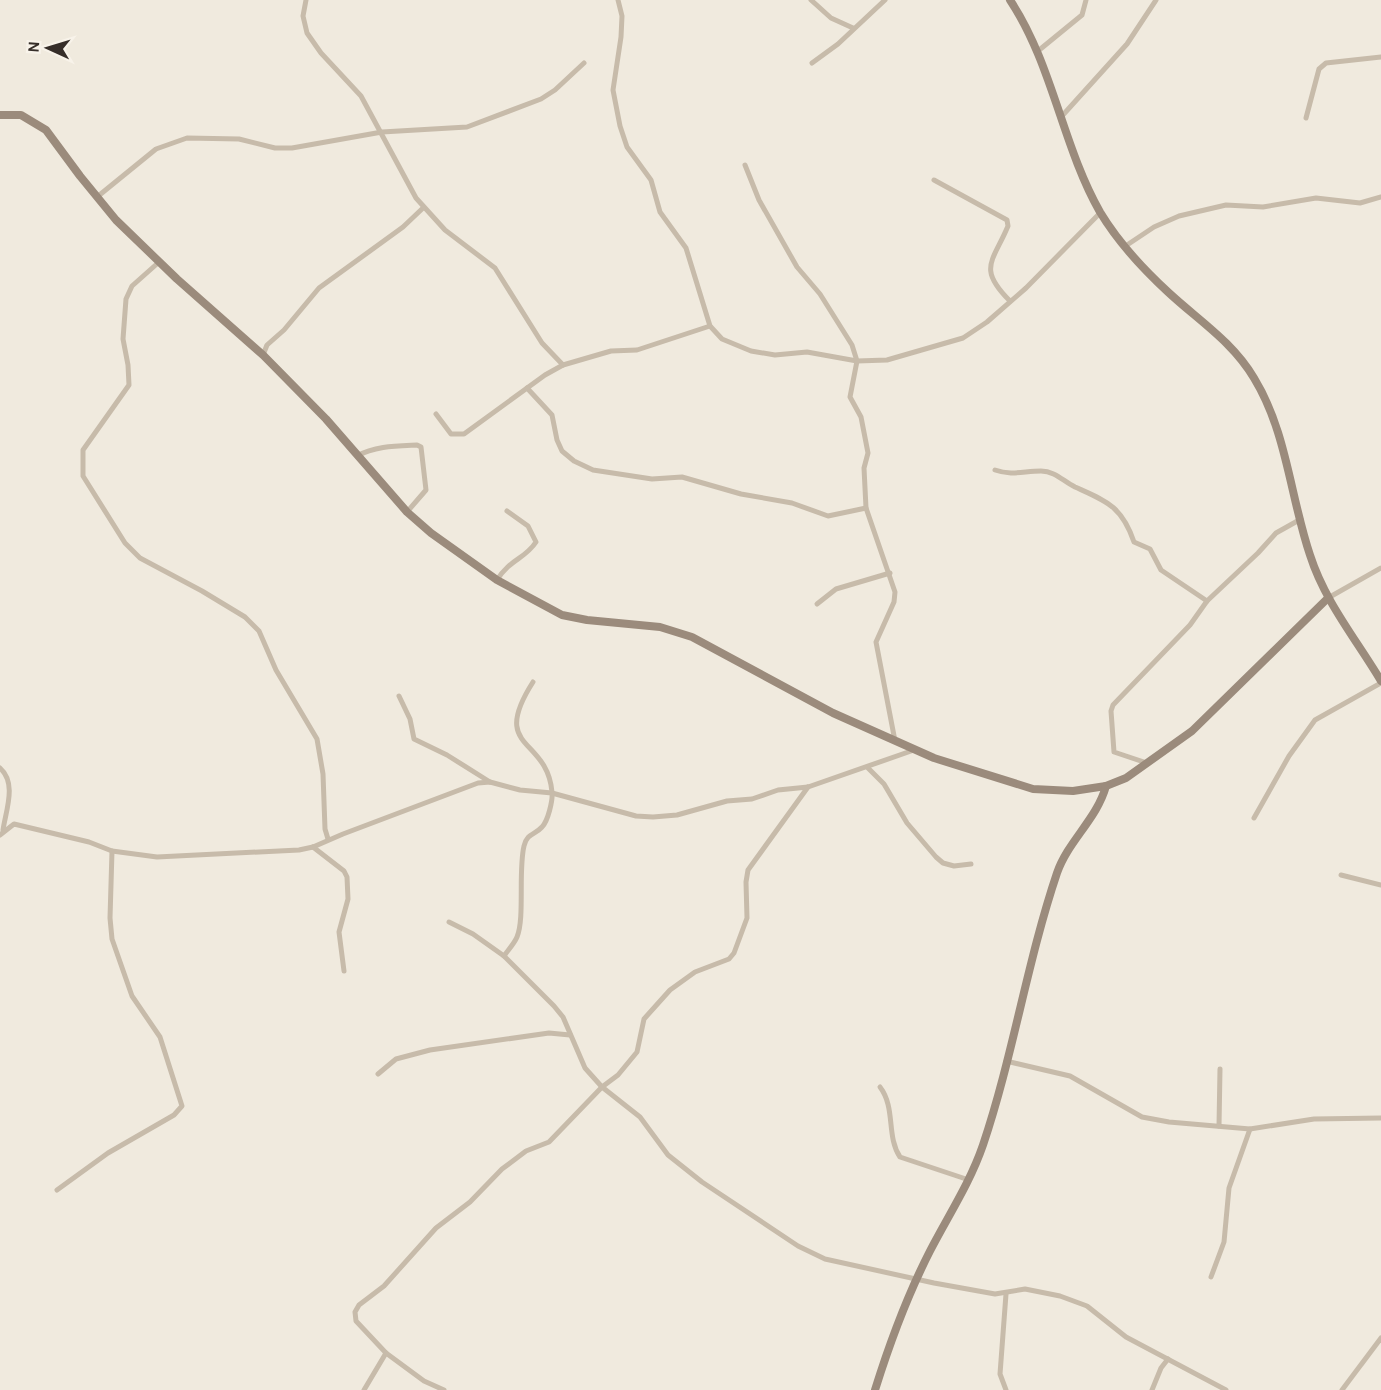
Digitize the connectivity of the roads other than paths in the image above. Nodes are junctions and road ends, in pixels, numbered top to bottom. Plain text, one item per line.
1 (306, 0) edge
2 (618, 0) edge
3 (811, 0) edge
4 (885, 0) edge
5 (1010, 0) edge
6 (1086, 0) edge
7 (1156, 0) edge
8 (853, 28) junction
9 (1038, 51) junction
10 (1381, 57) edge
11 (584, 63) dead end
12 (812, 63) dead end
13 (0, 116) edge
14 (1062, 116) junction
15 (1306, 118) dead end
16 (382, 132) junction
17 (745, 165) dead end
18 (934, 180) dead end
19 (97, 197) junction
20 (1381, 197) edge
21 (423, 208) junction
22 (1100, 213) junction
23 (1124, 247) junction
24 (159, 262) junction
25 (1010, 301) junction
26 (710, 326) junction
27 (263, 355) junction
28 (856, 361) junction
29 (563, 365) junction
30 (527, 388) junction
31 (436, 414) dead end
32 (357, 456) junction
33 (995, 470) dead end
34 (866, 508) junction
35 (507, 511) dead end
36 (407, 512) junction
37 (1301, 519) junction
38 (1381, 568) edge
39 (890, 573) junction
40 (497, 580) junction
41 (1328, 598) junction
42 (1207, 601) junction
43 (817, 604) dead end
44 (534, 682) dead end
45 (1381, 682) edge
46 (399, 696) dead end
47 (895, 741) junction
48 (914, 750) junction
49 (1149, 763) junction
50 (0, 768) edge
51 (868, 768) junction
52 (490, 782) junction
53 (1106, 786) junction
54 (808, 788) junction
55 (552, 793) junction
56 (1254, 818) dead end
57 (1, 833) edge
58 (328, 839) junction
59 (313, 848) junction
60 (112, 851) junction
61 (971, 864) dead end
62 (1341, 875) dead end
63 (1381, 885) edge
64 (449, 922) dead end
65 (504, 956) junction
66 (344, 971) dead end
67 (570, 1035) junction
68 (1006, 1061) junction
69 (1220, 1069) dead end
70 (378, 1074) dead end
71 (602, 1087) junction
72 (879, 1087) dead end
73 (1381, 1118) edge
74 (1219, 1126) junction
75 (1250, 1129) junction
76 (969, 1180) junction
77 (57, 1190) dead end
78 (1211, 1277) dead end
79 (917, 1279) junction
80 (1006, 1294) junction
81 (1381, 1338) edge
82 (386, 1353) junction
83 (1168, 1359) junction
84 (424, 1381) junction
85 (364, 1390) edge
86 (423, 1390) edge
87 (444, 1390) edge
88 (875, 1390) edge
89 (1006, 1390) edge
90 (1152, 1390) edge
91 (1226, 1390) edge
92 (1342, 1390) edge

1 - 16 street
2 - 26 street
3 - 8 street
4 - 8 street
5 - 9 main road
6 - 9 street
7 - 14 street
8 - 12 street
9 - 14 main road
10 - 15 street
11 - 16 street
13 - 19 main road
14 - 22 main road
16 - 19 street
16 - 21 street
17 - 28 street
18 - 25 street
19 - 24 main road
20 - 23 street
21 - 27 street
21 - 29 street
22 - 23 main road
22 - 25 street
23 - 37 main road
24 - 27 main road
24 - 58 street
25 - 28 street
26 - 28 street
26 - 29 street
27 - 32 main road
28 - 34 street
29 - 30 street
30 - 31 street
30 - 34 street
32 - 36 main road
32 - 36 street
33 - 42 street
34 - 39 street
35 - 40 street
36 - 40 main road
37 - 41 main road
37 - 42 street
38 - 41 street
39 - 43 street
39 - 47 street
40 - 47 main road
41 - 45 main road
41 - 49 main road
42 - 49 street
44 - 55 street
45 - 56 street
46 - 52 street
47 - 48 main road
48 - 51 street
48 - 53 main road
49 - 53 main road
50 - 57 street
51 - 54 street
51 - 61 street
52 - 55 street
52 - 58 street
53 - 68 main road
54 - 55 street
54 - 71 street
55 - 65 street
57 - 60 street
58 - 59 street
59 - 60 street
59 - 66 street
60 - 77 street
62 - 63 street
64 - 65 street
65 - 67 street
67 - 70 street
67 - 71 street
68 - 74 street
68 - 76 main road
69 - 74 street
71 - 79 street
71 - 82 street
72 - 76 street
73 - 75 street
74 - 75 street
75 - 78 street
76 - 79 main road
79 - 80 street
79 - 88 main road
80 - 83 street
80 - 89 street
81 - 92 street
82 - 84 street
82 - 85 street
83 - 90 street
83 - 91 street
84 - 86 street
84 - 87 street

